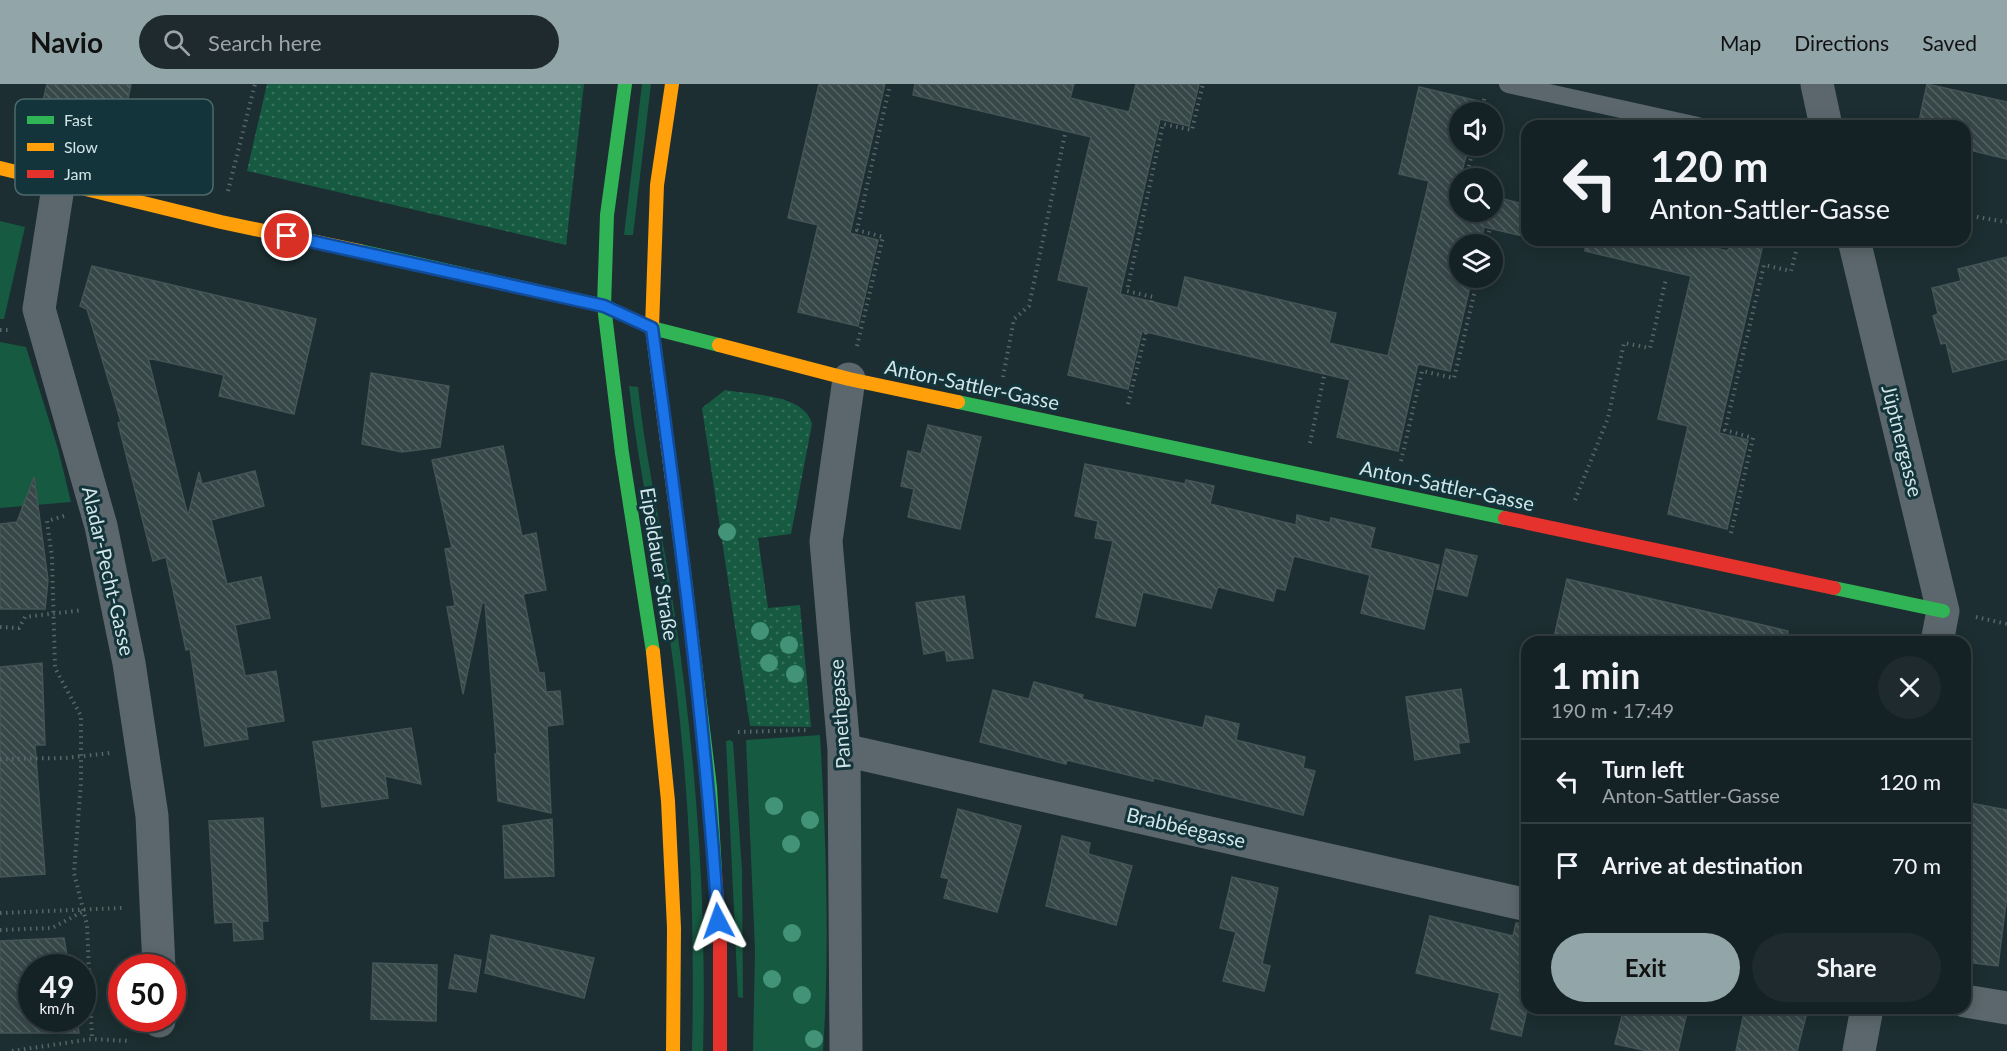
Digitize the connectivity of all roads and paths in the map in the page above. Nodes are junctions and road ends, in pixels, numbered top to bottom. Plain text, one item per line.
1 (255, 84) edge
2 (625, 84) edge
3 (672, 84) edge
4 (1203, 84) edge
5 (1508, 84) edge
6 (1817, 84) edge
7 (889, 89) dead end
8 (1671, 120) edge
9 (1825, 120) edge
10 (1065, 134) dead end
11 (0, 168) edge
12 (15, 171) edge
13 (57, 195) edge
14 (114, 195) edge
15 (1971, 216) edge
16 (220, 222) junction
17 (2007, 222) edge
18 (1490, 228) dead end
19 (1488, 234) edge
20 (1797, 246) edge
21 (1856, 246) edge
22 (1666, 279) dead end
23 (1476, 288) edge
24 (1152, 302) dead end
25 (604, 306) junction
26 (652, 328) junction
27 (1146, 332) dead end
28 (1324, 376) dead end
29 (849, 379) junction
30 (996, 410) junction
31 (1121, 437) junction
32 (1303, 475) junction
33 (1393, 494) junction
34 (69, 515) dead end
35 (1564, 530) junction
36 (1724, 564) junction
37 (117, 605) junction
38 (1955, 613) junction
39 (55, 614) junction
40 (2007, 624) edge
41 (0, 627) edge
42 (1941, 636) edge
43 (738, 732) dead end
44 (843, 740) junction
45 (142, 749) junction
46 (80, 756) junction
47 (0, 759) edge
48 (1521, 904) edge
49 (157, 906) junction
50 (84, 911) junction
51 (0, 913) edge
52 (0, 930) edge
53 (159, 954) edge
54 (1971, 1002) edge
55 (2007, 1008) edge
56 (1866, 1014) edge
57 (92, 1039) junction
58 (129, 1041) dead end
59 (12, 1051) edge
60 (673, 1051) edge
61 (720, 1051) edge
62 (846, 1051) edge
63 (1859, 1051) edge

1 - 16 path
2 - 25 street, Eipeldauer Straße
3 - 26 street, Eipeldauer Straße
4 - 24 path
5 - 8 lane
6 - 9 street
7 - 29 path
10 - 30 path
11 - 12 street, Anton-Sattler-Gasse
13 - 37 street, Aladar-Pecht-Gasse
14 - 16 street, Anton-Sattler-Gasse
15 - 17 path
16 - 25 street, Anton-Sattler-Gasse
18 - 19 path
20 - 36 path
21 - 38 street, Jüptnergasse
22 - 35 path
23 - 33 path
25 - 26 street, Anton-Sattler-Gasse
25 - 60 street, Eipeldauer Straße
26 - 29 street, Anton-Sattler-Gasse
26 - 61 street, Eipeldauer Straße
27 - 31 path
28 - 32 path
29 - 30 street, Anton-Sattler-Gasse
29 - 44 street, Panethgasse
30 - 31 street, Anton-Sattler-Gasse
31 - 32 street, Anton-Sattler-Gasse
32 - 33 street, Anton-Sattler-Gasse
33 - 35 street, Anton-Sattler-Gasse
34 - 39 path
35 - 36 street, Anton-Sattler-Gasse
36 - 38 street, Anton-Sattler-Gasse
37 - 39 path
37 - 45 street, Aladar-Pecht-Gasse
38 - 40 path
38 - 42 street, Jüptnergasse
39 - 41 path
39 - 46 path
43 - 44 path
44 - 48 street, Brabbéegasse
44 - 62 street, Panethgasse
45 - 46 path
45 - 49 street, Aladar-Pecht-Gasse
46 - 47 path
46 - 50 path
49 - 50 path
49 - 53 street, Aladar-Pecht-Gasse
50 - 51 path
50 - 52 path
50 - 57 path
54 - 55 street
56 - 63 street
57 - 58 path
57 - 59 path

